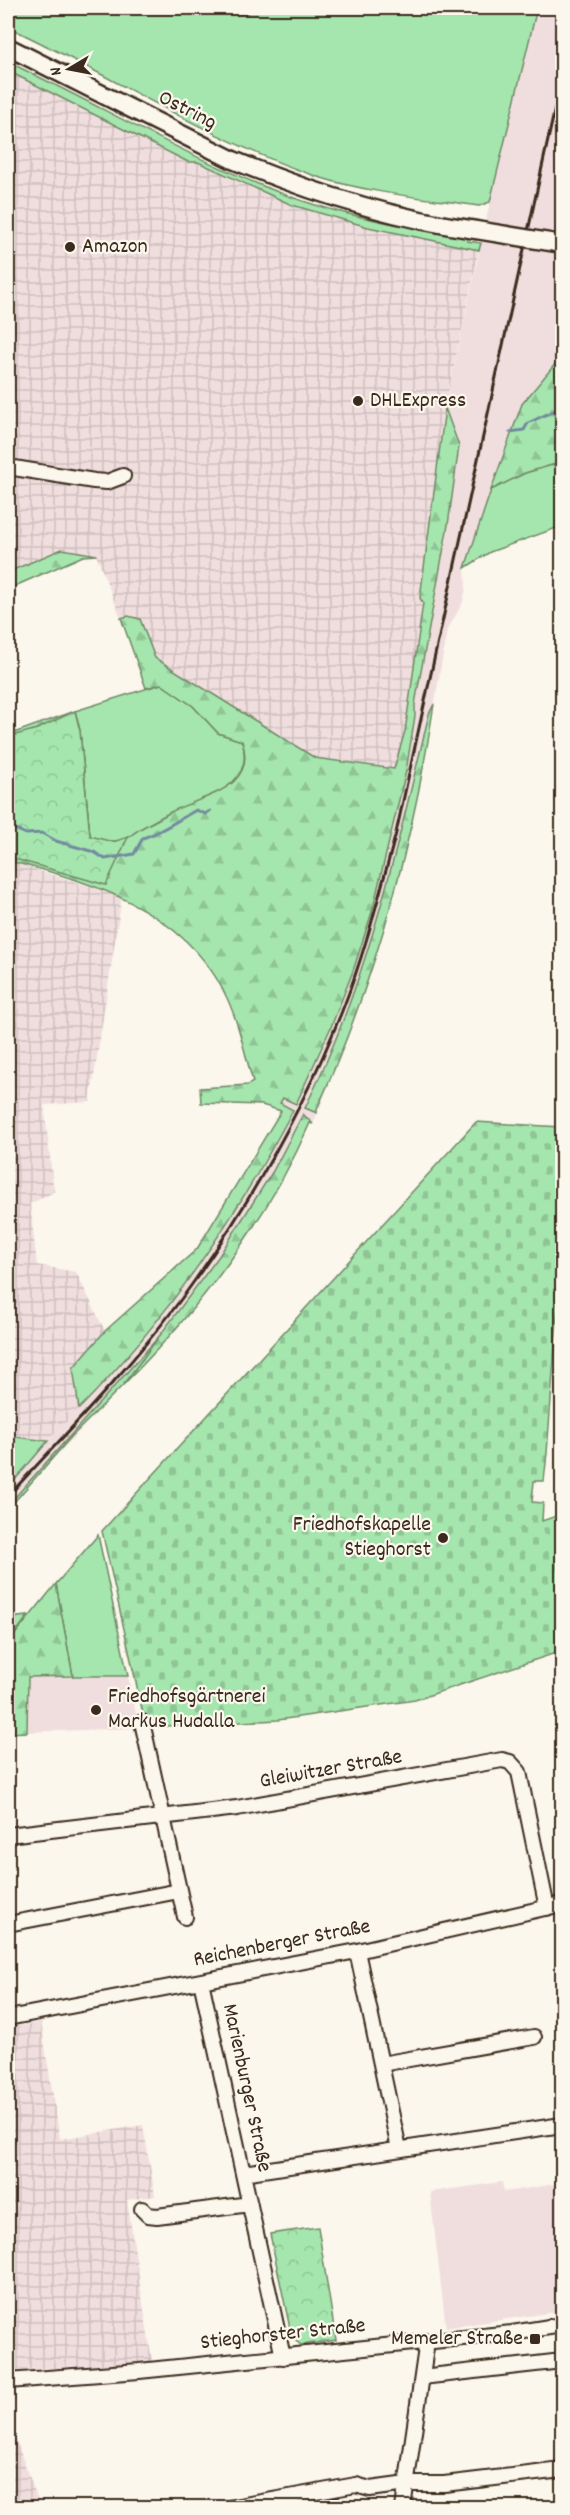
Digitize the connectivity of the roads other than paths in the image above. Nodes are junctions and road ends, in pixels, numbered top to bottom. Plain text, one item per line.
1 (8, 47) edge
2 (477, 226) junction
3 (562, 235) edge
4 (562, 244) edge
5 (8, 467) edge
6 (123, 476) dead end
7 (142, 1722) dead end
8 (161, 1816) junction
9 (8, 1835) edge
10 (179, 1891) junction
11 (562, 1904) edge
12 (547, 1908) junction
13 (185, 1917) dead end
14 (8, 1924) edge
15 (357, 1951) junction
16 (201, 1981) junction
17 (8, 2018) edge
18 (534, 2037) dead end
19 (381, 2064) junction
20 (562, 2125) edge
21 (399, 2149) junction
22 (243, 2173) junction
23 (250, 2204) junction
24 (142, 2209) dead end
25 (562, 2325) edge
26 (427, 2341) junction
27 (283, 2357) junction
28 (562, 2361) edge
29 (422, 2377) junction
30 (8, 2381) edge
31 (562, 2470) edge
32 (407, 2484) junction
33 (228, 2508) edge
34 (403, 2508) edge

1 - 2 main road, Ostring
2 - 3 main road, Ostring
2 - 4 main road, Ostring, bridge
5 - 6 street
7 - 8 street
8 - 9 street, Gleiwitzer Straße
8 - 10 street
8 - 12 street, Gleiwitzer Straße
10 - 13 street
10 - 14 street
11 - 12 street, Reichenberger Straße
12 - 15 street, Reichenberger Straße
15 - 16 street, Reichenberger Straße
15 - 19 street
16 - 17 street, Reichenberger Straße
16 - 22 street, Marienburger Straße
18 - 19 street
19 - 21 street
20 - 21 street
21 - 22 street
22 - 23 street, Marienburger Straße
23 - 24 street, Marienburger Straße
23 - 27 street, Marienburger Straße
25 - 26 street, Stieghorster Straße
26 - 27 street, Stieghorster Straße
26 - 29 street
27 - 30 street, Stieghorster Straße
28 - 29 street
29 - 32 street
31 - 32 street
32 - 33 street
32 - 34 street

